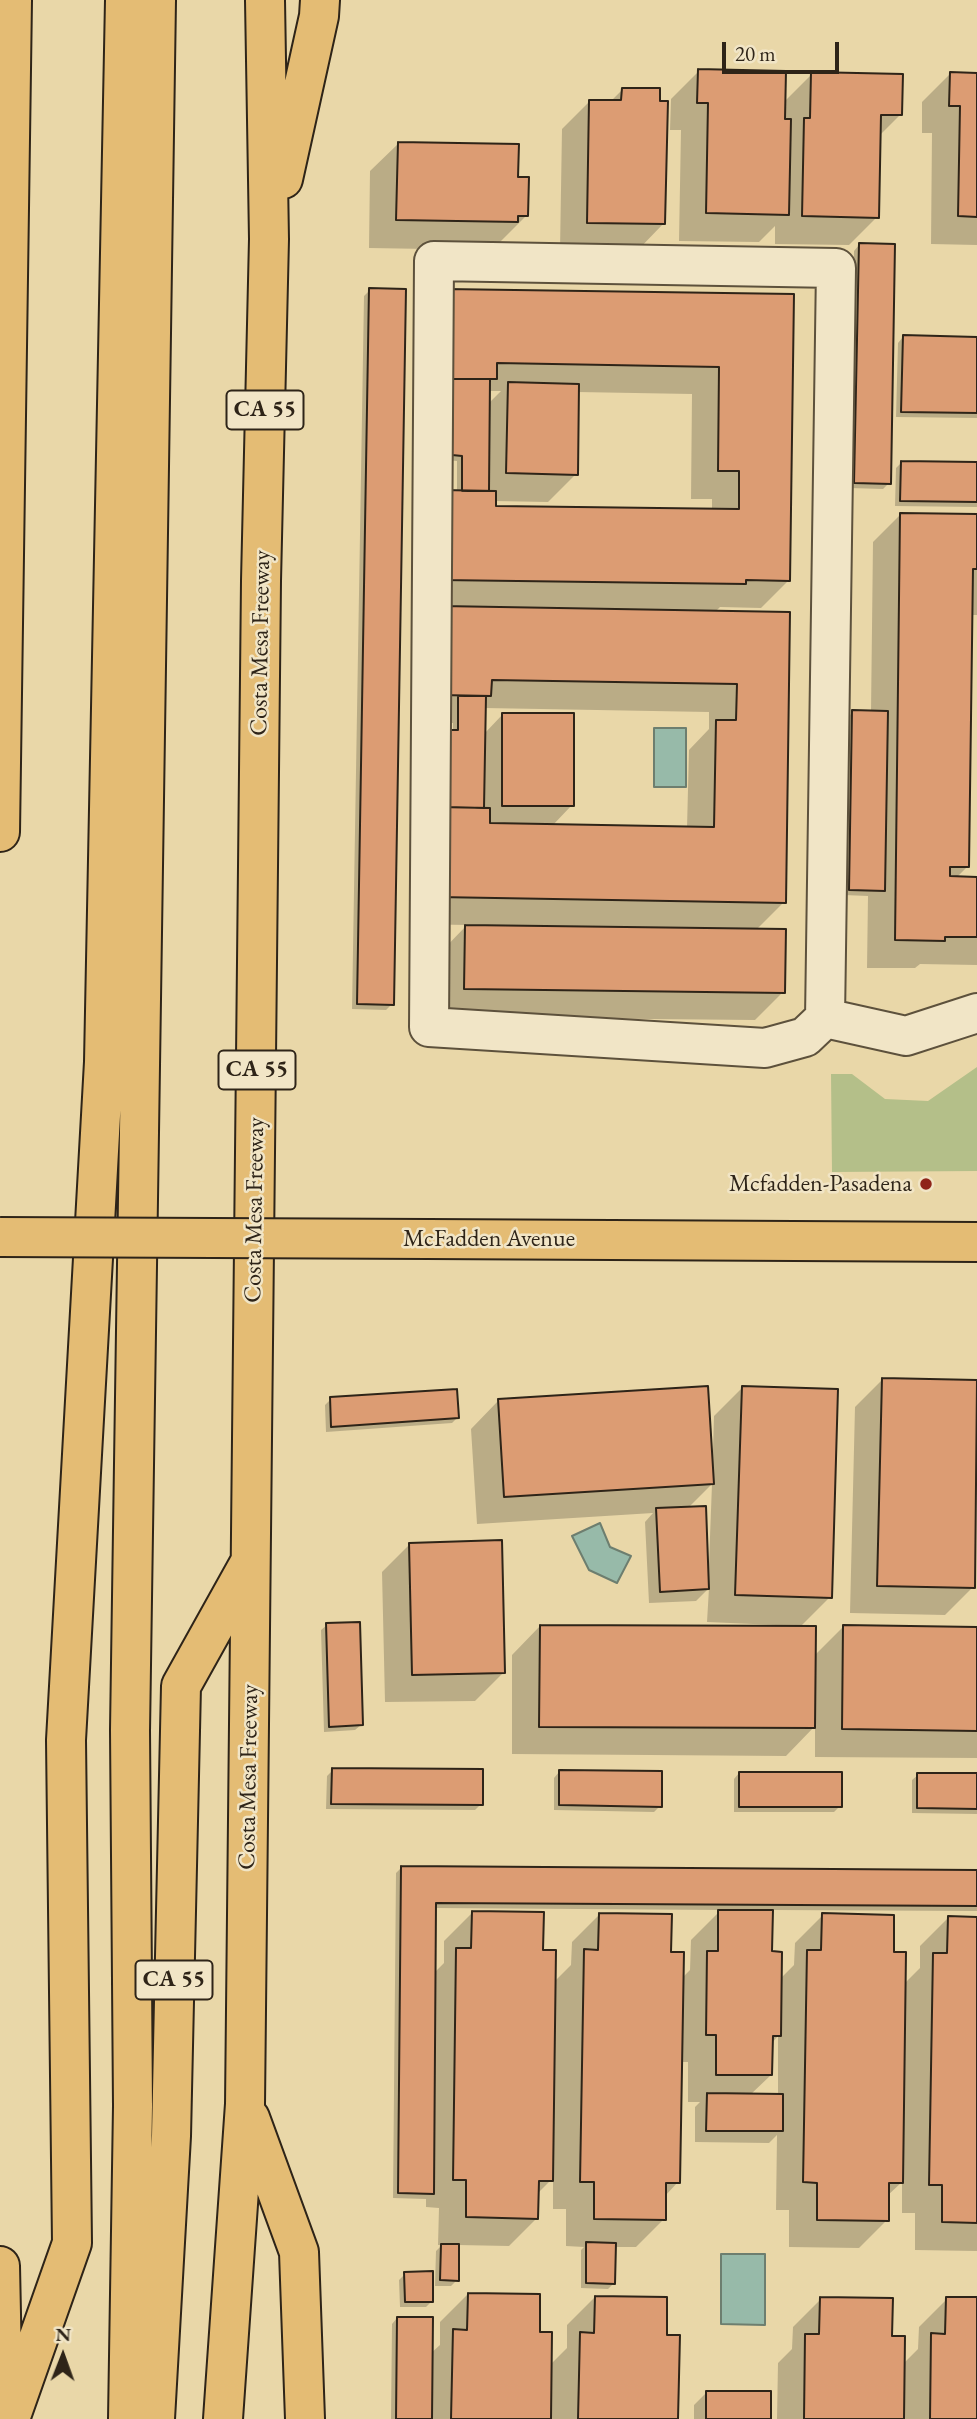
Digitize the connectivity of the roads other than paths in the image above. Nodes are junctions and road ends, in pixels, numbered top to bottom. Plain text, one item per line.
1 (12, 0) edge
2 (125, 0) edge
3 (156, 0) edge
4 (265, 0) edge
5 (320, 0) edge
6 (269, 239) junction
7 (0, 832) edge
8 (977, 1013) edge
9 (825, 1018) junction
10 (0, 1237) edge
11 (977, 1242) edge
12 (252, 1559) junction
13 (245, 2104) junction
14 (0, 2266) edge
15 (3, 2419) edge
16 (10, 2419) edge
17 (128, 2419) edge
18 (155, 2419) edge
19 (223, 2419) edge
20 (305, 2419) edge

1 - 7 main road
2 - 16 main road
3 - 17 main road
4 - 6 main road, Costa Mesa Freeway / CA 55
5 - 6 main road
6 - 12 main road, Costa Mesa Freeway / CA 55
8 - 9 street
9 - 9 street
10 - 11 main road, McFadden Avenue, bridge
12 - 13 main road, Costa Mesa Freeway / CA 55
12 - 18 main road, CA 55
13 - 19 main road, Costa Mesa Freeway / CA 55
13 - 20 main road
14 - 15 main road

